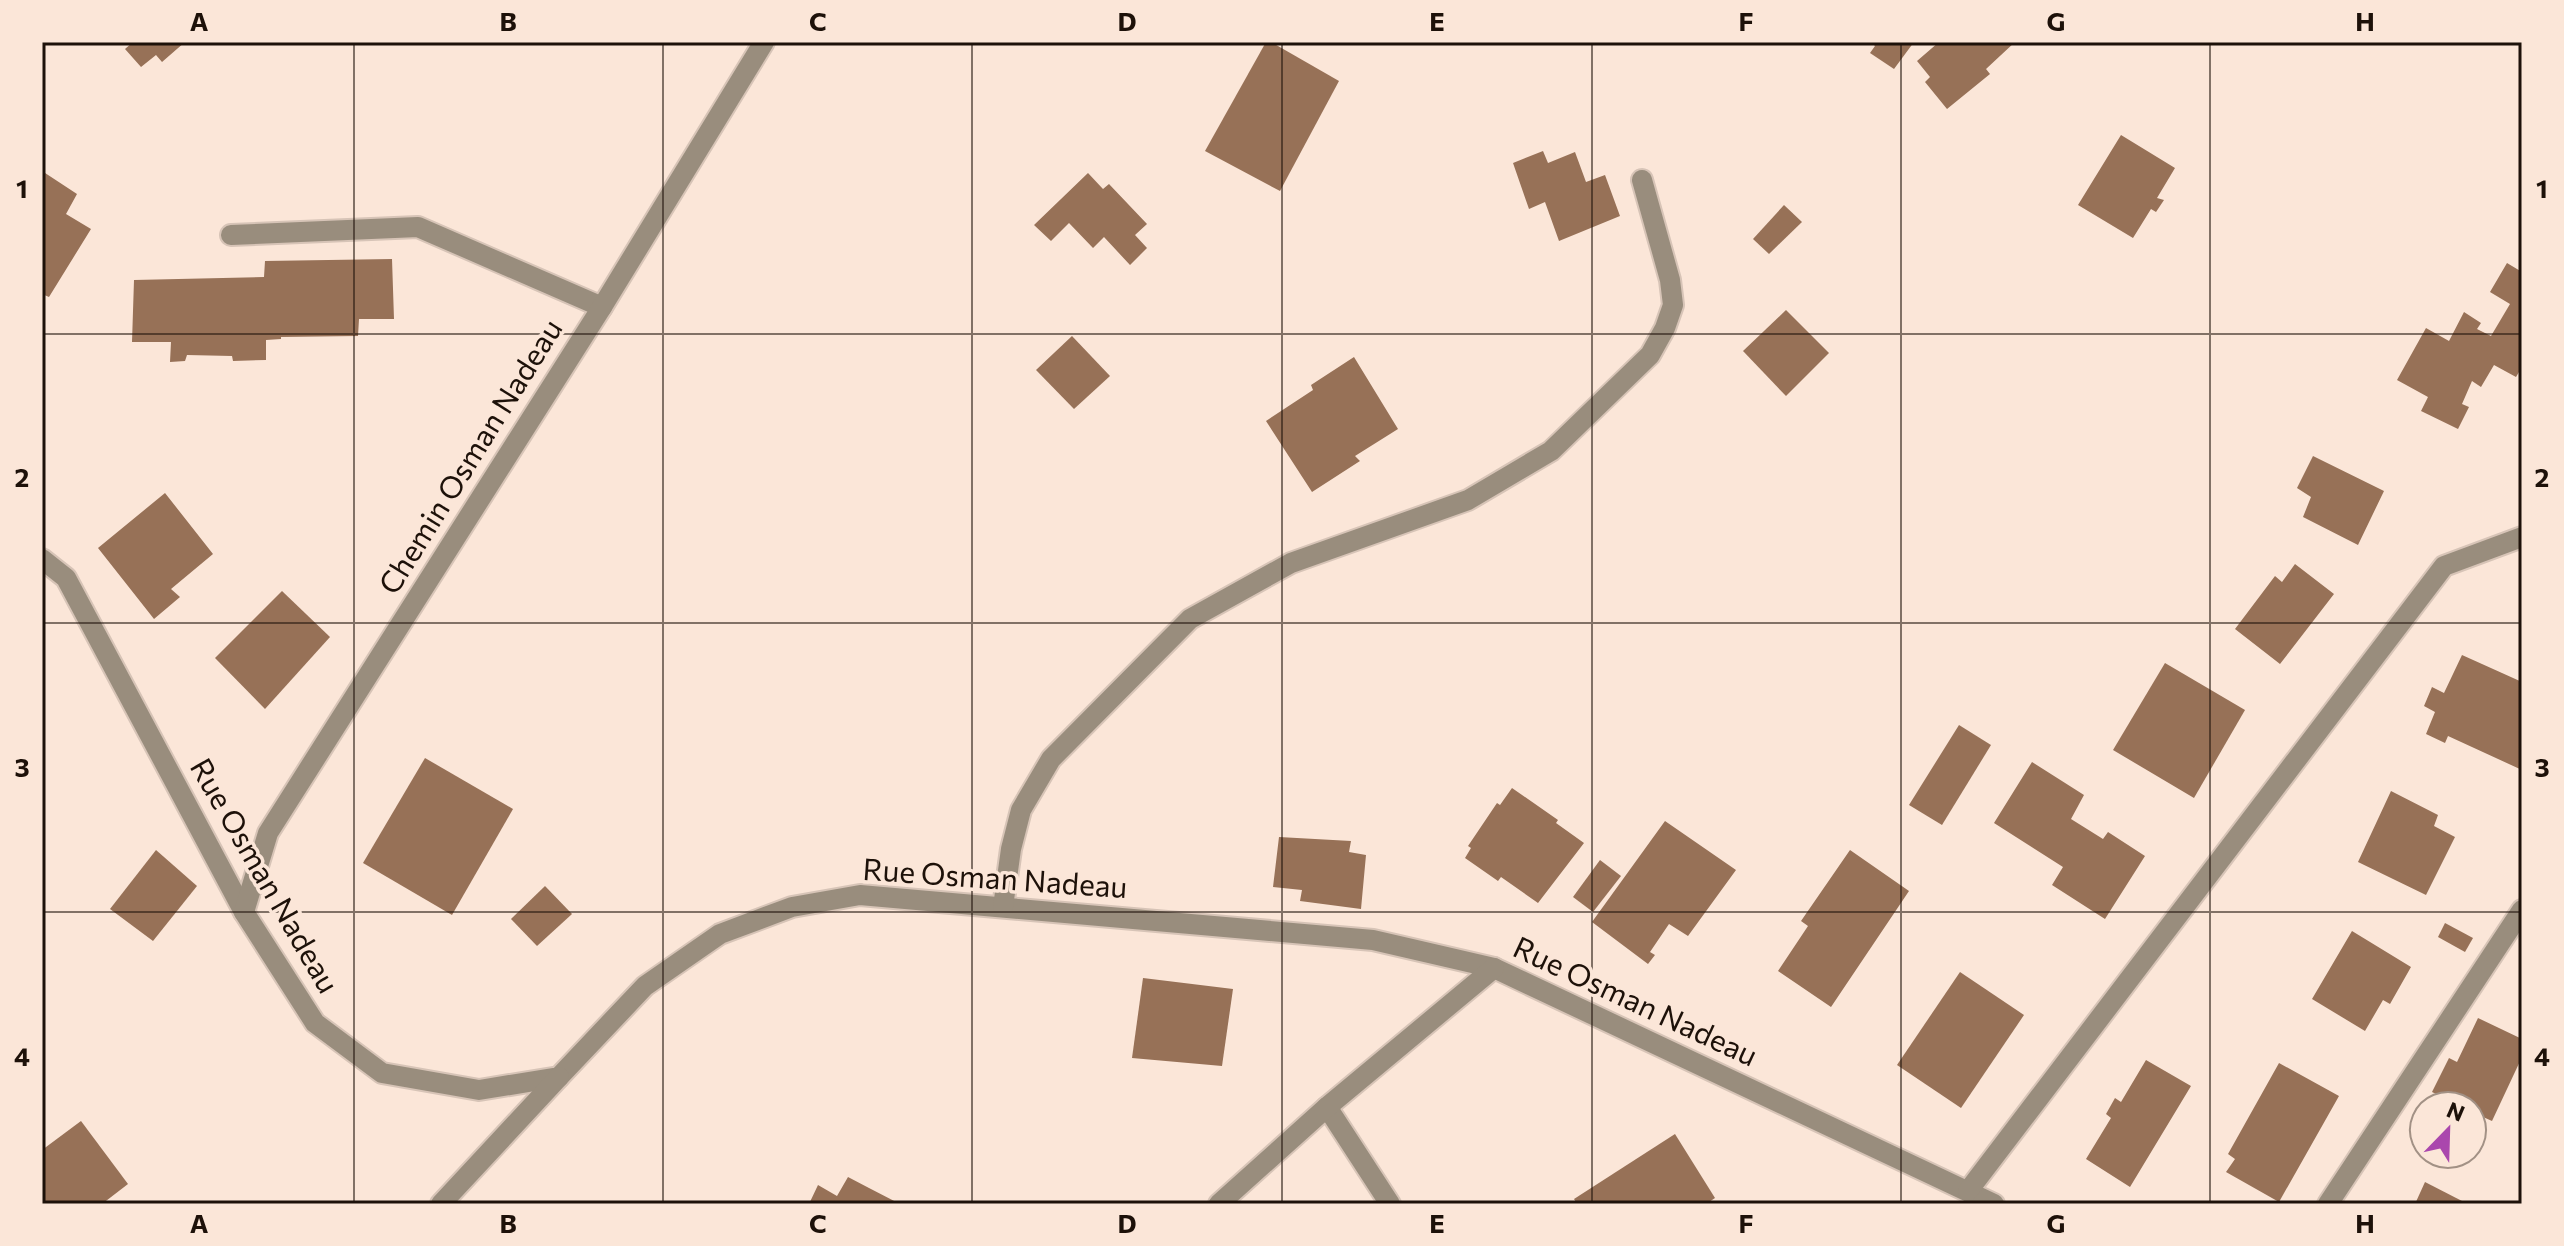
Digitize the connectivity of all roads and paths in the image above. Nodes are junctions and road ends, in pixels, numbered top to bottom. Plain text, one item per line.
1 (764, 42) edge
2 (1642, 180) dead end
3 (231, 235) dead end
4 (602, 307) junction
5 (2522, 537) edge
6 (42, 559) edge
7 (1003, 907) junction
8 (2522, 910) edge
9 (244, 912) junction
10 (1494, 968) junction
11 (559, 1077) junction
12 (1327, 1107) junction
13 (459, 1185) junction
14 (1968, 1191) junction
15 (441, 1204) edge
16 (468, 1204) edge
17 (1219, 1204) edge
18 (1390, 1204) edge
19 (1994, 1204) edge
20 (2328, 1204) edge

1 - 4 street, Chemin Osman Nadeau
2 - 7 street
3 - 4 street
4 - 9 street, Chemin Osman Nadeau
5 - 14 street
6 - 9 street, Rue Osman Nadeau
7 - 10 street, Rue Osman Nadeau
7 - 11 street, Rue Osman Nadeau
8 - 20 street
9 - 11 street, Rue Osman Nadeau
10 - 12 street
10 - 14 street, Rue Osman Nadeau
11 - 13 street
12 - 17 street
12 - 18 street
13 - 15 street
13 - 16 street
14 - 19 street, Rue Osman Nadeau

